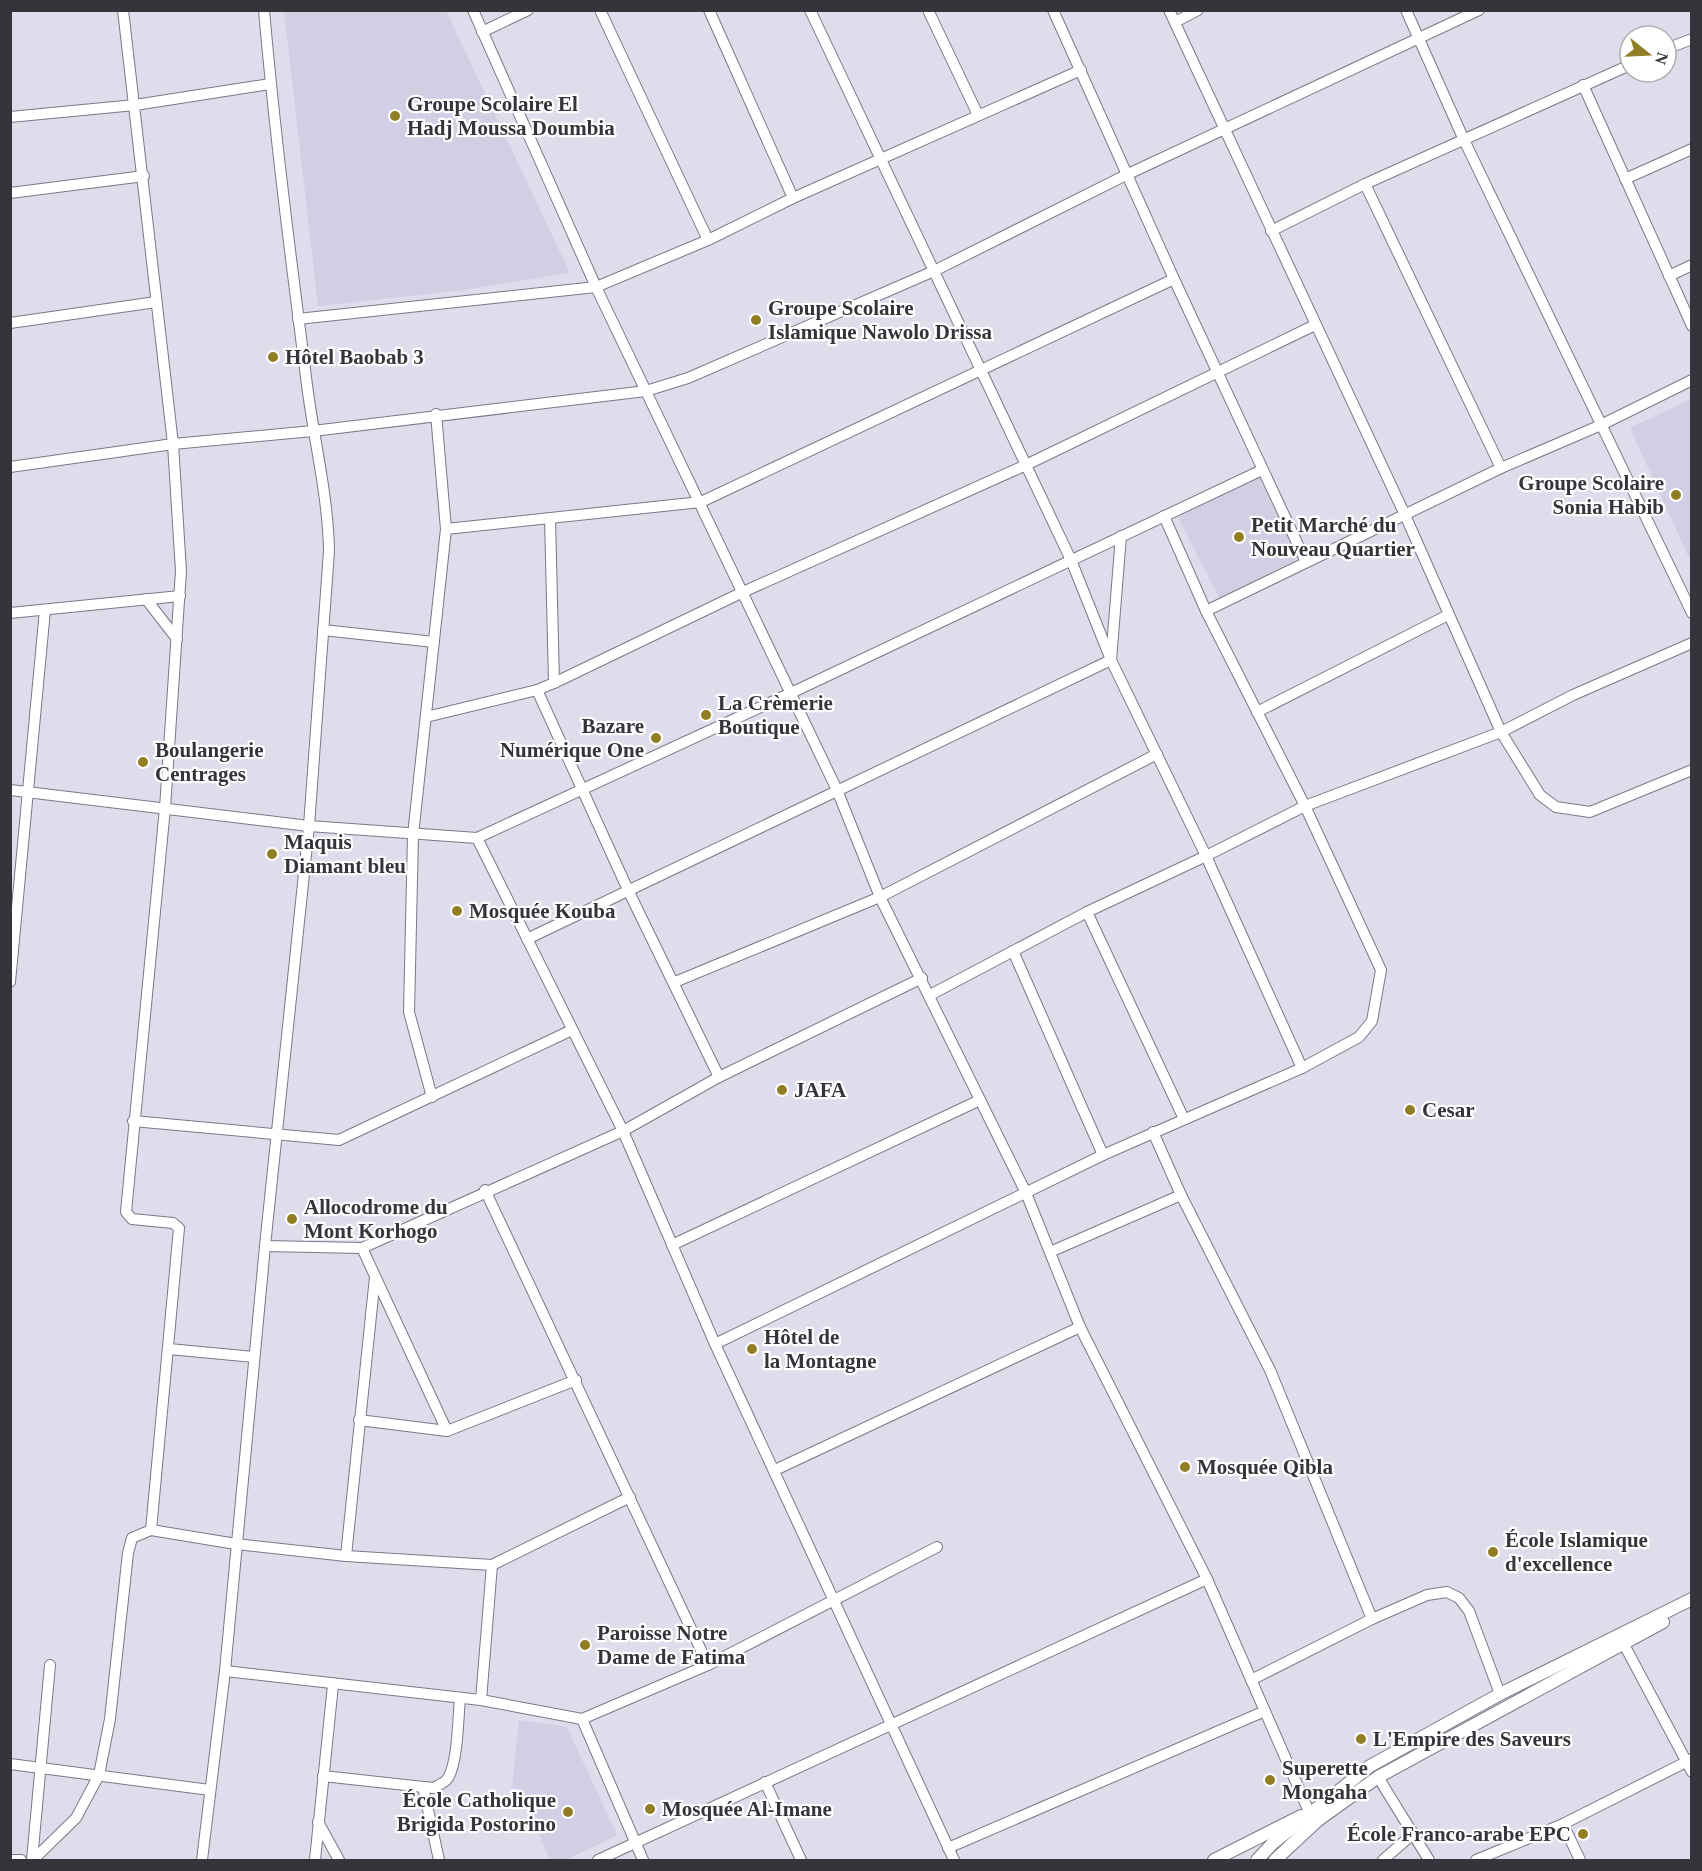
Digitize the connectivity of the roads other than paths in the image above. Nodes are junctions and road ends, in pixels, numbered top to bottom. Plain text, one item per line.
1 (123, 10) edge
2 (264, 10) edge
3 (473, 10) edge
4 (528, 10) edge
5 (600, 10) edge
6 (709, 10) edge
7 (810, 10) edge
8 (928, 10) edge
9 (1053, 10) edge
10 (1169, 10) edge
11 (1198, 10) edge
12 (1406, 10) edge
13 (1479, 10) edge
14 (1175, 22) junction
15 (482, 32) junction
16 (1419, 39) junction
17 (1692, 39) edge
18 (1678, 45) edge
19 (1081, 70) junction
20 (1618, 70) edge
21 (270, 84) junction
22 (1583, 85) junction
23 (135, 105) junction
24 (978, 115) junction
25 (10, 117) edge
26 (1224, 131) junction
27 (1464, 140) junction
28 (1692, 149) edge
29 (882, 160) junction
30 (1126, 175) junction
31 (144, 177) junction
32 (1625, 179) junction
33 (1365, 184) junction
34 (10, 193) edge
35 (793, 198) junction
36 (1271, 231) junction
37 (708, 240) junction
38 (1692, 265) edge
39 (934, 271) junction
40 (1669, 276) junction
41 (1174, 279) junction
42 (596, 287) junction
43 (156, 302) junction
44 (298, 319) junction
45 (10, 323) edge
46 (1315, 325) junction
47 (1692, 326) edge
48 (980, 370) junction
49 (1217, 370) junction
50 (1692, 380) edge
51 (646, 391) junction
52 (436, 414) junction
53 (1601, 425) junction
54 (313, 431) junction
55 (173, 444) junction
56 (1026, 465) junction
57 (10, 467) edge
58 (1501, 468) junction
59 (1262, 470) junction
60 (701, 502) junction
61 (1405, 515) junction
62 (1164, 516) junction
63 (550, 518) junction
64 (446, 529) junction
65 (1121, 536) junction
66 (1071, 560) junction
67 (1306, 562) junction
68 (744, 592) junction
69 (180, 596) junction
70 (146, 599) junction
71 (45, 610) junction
72 (1206, 611) junction
73 (1692, 613) edge
74 (10, 614) edge
75 (1448, 615) junction
76 (323, 630) junction
77 (177, 639) junction
78 (434, 642) junction
79 (1692, 643) edge
80 (1111, 660) junction
81 (554, 683) junction
82 (537, 690) junction
83 (791, 693) junction
84 (1257, 712) junction
85 (426, 717) junction
86 (1501, 732) junction
87 (1157, 754) junction
88 (1692, 770) edge
89 (10, 790) edge
90 (582, 790) junction
91 (837, 790) junction
92 (26, 792) junction
93 (1305, 806) junction
94 (165, 808) junction
95 (309, 826) junction
96 (413, 835) junction
97 (477, 838) junction
98 (1206, 856) junction
99 (628, 890) junction
100 (880, 897) junction
101 (1088, 912) junction
102 (527, 939) junction
103 (1013, 951) junction
104 (922, 978) junction
105 (10, 982) edge
106 (675, 982) junction
107 (930, 995) junction
108 (572, 1030) junction
109 (1302, 1068) junction
110 (719, 1077) junction
111 (432, 1097) junction
112 (980, 1100) junction
113 (1184, 1119) junction
114 (134, 1121) junction
115 (623, 1131) junction
116 (1153, 1132) junction
117 (277, 1134) junction
118 (1103, 1155) junction
119 (485, 1190) junction
120 (1026, 1193) junction
121 (1181, 1195) junction
122 (672, 1245) junction
123 (265, 1246) junction
124 (362, 1248) junction
125 (1050, 1252) junction
126 (375, 1277) junction
127 (1080, 1327) junction
128 (715, 1344) junction
129 (169, 1349) junction
130 (254, 1357) junction
131 (576, 1380) junction
132 (359, 1420) junction
133 (447, 1431) junction
134 (774, 1470) junction
135 (630, 1497) junction
136 (152, 1530) junction
137 (236, 1544) junction
138 (937, 1547) dead end
139 (346, 1556) junction
140 (492, 1564) junction
141 (1207, 1579) junction
142 (1692, 1599) edge
143 (832, 1602) junction
144 (1692, 1607) edge
145 (1372, 1619) junction
146 (1621, 1639) junction
147 (50, 1665) dead end
148 (708, 1665) junction
149 (225, 1671) junction
150 (1251, 1680) junction
151 (333, 1685) junction
152 (1500, 1694) junction
153 (460, 1698) junction
154 (481, 1700) junction
155 (1265, 1711) junction
156 (582, 1719) junction
157 (890, 1726) junction
158 (1689, 1760) edge
159 (10, 1764) edge
160 (40, 1768) junction
161 (1692, 1772) edge
162 (99, 1775) junction
163 (323, 1776) junction
164 (1378, 1777) junction
165 (765, 1782) junction
166 (423, 1787) junction
167 (210, 1790) junction
168 (1313, 1817) junction
169 (318, 1822) junction
170 (1563, 1824) junction
171 (1414, 1833) junction
172 (635, 1844) junction
173 (948, 1848) junction
174 (10, 1860) edge
175 (21, 1860) edge
176 (33, 1860) edge
177 (202, 1860) edge
178 (315, 1860) edge
179 (339, 1860) edge
180 (439, 1860) edge
181 (598, 1860) edge
182 (643, 1860) edge
183 (801, 1860) edge
184 (954, 1860) edge
185 (1215, 1860) edge
186 (1257, 1860) edge
187 (1275, 1860) edge
188 (1383, 1860) edge
189 (1429, 1860) edge
190 (1476, 1860) edge
191 (1580, 1860) edge

1 - 23 street
2 - 21 street
3 - 15 street
4 - 15 street
5 - 37 street
6 - 35 street
7 - 29 street
8 - 24 street
9 - 19 street
10 - 14 street
11 - 14 street
12 - 16 street
13 - 16 street
14 - 26 street
15 - 42 street
16 - 26 street
16 - 27 street
17 - 18 street
19 - 24 street
19 - 30 street
20 - 22 street
21 - 23 street
21 - 44 street
22 - 27 street
22 - 32 street
23 - 25 street
23 - 31 street
24 - 29 street
26 - 30 street
26 - 36 street
27 - 33 street
27 - 53 street
28 - 32 street
29 - 35 street
29 - 39 street
30 - 39 street
30 - 41 street
31 - 34 street
31 - 43 street
32 - 40 street
33 - 36 street
33 - 58 street
35 - 37 street
36 - 46 street
37 - 42 street
38 - 40 street
39 - 48 street
39 - 51 street
40 - 47 street
41 - 48 street
41 - 49 street
42 - 44 street
42 - 51 street
43 - 45 street
43 - 55 street
44 - 54 street
46 - 49 street
46 - 61 street
48 - 56 street
48 - 60 street
49 - 56 street
49 - 59 street
50 - 53 street
51 - 52 street
51 - 60 street
52 - 54 street
52 - 64 street
53 - 58 street
53 - 73 street
54 - 55 street
54 - 76 street
55 - 57 street
55 - 69 street
56 - 66 street
56 - 68 street
58 - 61 street
59 - 62 street
59 - 67 street
60 - 63 street
60 - 68 street
61 - 67 street
61 - 75 street
62 - 65 street
62 - 72 street
63 - 64 street
63 - 81 street
64 - 78 street
65 - 66 street
65 - 80 street
66 - 80 street
66 - 83 street
67 - 72 street
68 - 81 street
68 - 83 street
69 - 70 street
69 - 77 street
70 - 71 street
70 - 77 street
71 - 74 street
71 - 92 street
72 - 84 street
75 - 84 street
75 - 86 street
76 - 78 street
76 - 95 street
77 - 94 street
78 - 85 street
79 - 86 street
80 - 87 street
80 - 91 street
81 - 82 street
82 - 85 street
82 - 90 street
83 - 90 street
83 - 91 street
84 - 93 street
85 - 96 street
86 - 88 street
86 - 93 street
87 - 98 street
87 - 100 street
89 - 92 street
90 - 97 street
90 - 99 street
91 - 99 street
91 - 100 street
92 - 94 street
92 - 105 street
93 - 98 street
93 - 109 street
94 - 95 street
94 - 114 street
95 - 96 street
95 - 117 street
96 - 97 street
96 - 111 street
97 - 102 street
98 - 101 street
98 - 109 street
99 - 102 street
99 - 106 street
100 - 104 street
100 - 106 street
101 - 103 street
101 - 113 street
102 - 108 street
103 - 107 street
103 - 118 street
104 - 107 street
104 - 110 street
106 - 110 street
107 - 112 street
108 - 111 street
108 - 115 street
109 - 113 street
110 - 115 street
111 - 117 street
112 - 120 street
112 - 122 street
113 - 116 street
114 - 117 street
114 - 129 street
115 - 119 street
115 - 122 street
116 - 118 street
116 - 121 street
117 - 123 street
118 - 120 street
119 - 124 street
119 - 131 street
120 - 125 street
120 - 128 street
121 - 125 street
121 - 145 street
122 - 128 street
123 - 124 street
123 - 130 street
124 - 126 street
125 - 127 street
126 - 132 street
126 - 133 street
127 - 134 street
127 - 141 street
128 - 134 street
129 - 130 street
129 - 136 street
130 - 137 street
131 - 133 street
131 - 135 street
132 - 133 street
132 - 139 street
134 - 143 street
135 - 140 street
135 - 148 street
136 - 137 street
136 - 162 street
137 - 139 street
137 - 149 street
138 - 143 street
139 - 140 street
140 - 154 street
141 - 150 street
141 - 157 street
142 - 146 main road
143 - 148 street
143 - 157 street
144 - 146 main road
145 - 150 street
145 - 152 street
146 - 152 main road
146 - 158 street
146 - 164 main road
147 - 160 street
148 - 156 street
149 - 151 street
149 - 167 street
150 - 155 street
151 - 153 street
151 - 163 street
152 - 168 main road
153 - 154 street
153 - 166 street
154 - 156 street
155 - 168 street
155 - 173 street
156 - 172 street
157 - 165 street
157 - 173 street
158 - 161 street
158 - 170 street
159 - 160 street
160 - 162 street
160 - 176 street
162 - 167 street
162 - 176 street
163 - 166 street
163 - 169 street
164 - 168 main road
164 - 171 street
165 - 172 street
165 - 183 street
166 - 180 street
167 - 177 street
168 - 185 main road
168 - 186 main road
168 - 187 main road
169 - 178 street
169 - 179 street
170 - 190 street
170 - 191 street
171 - 188 street
171 - 189 street
172 - 181 street
172 - 182 street
173 - 184 street
174 - 175 street

